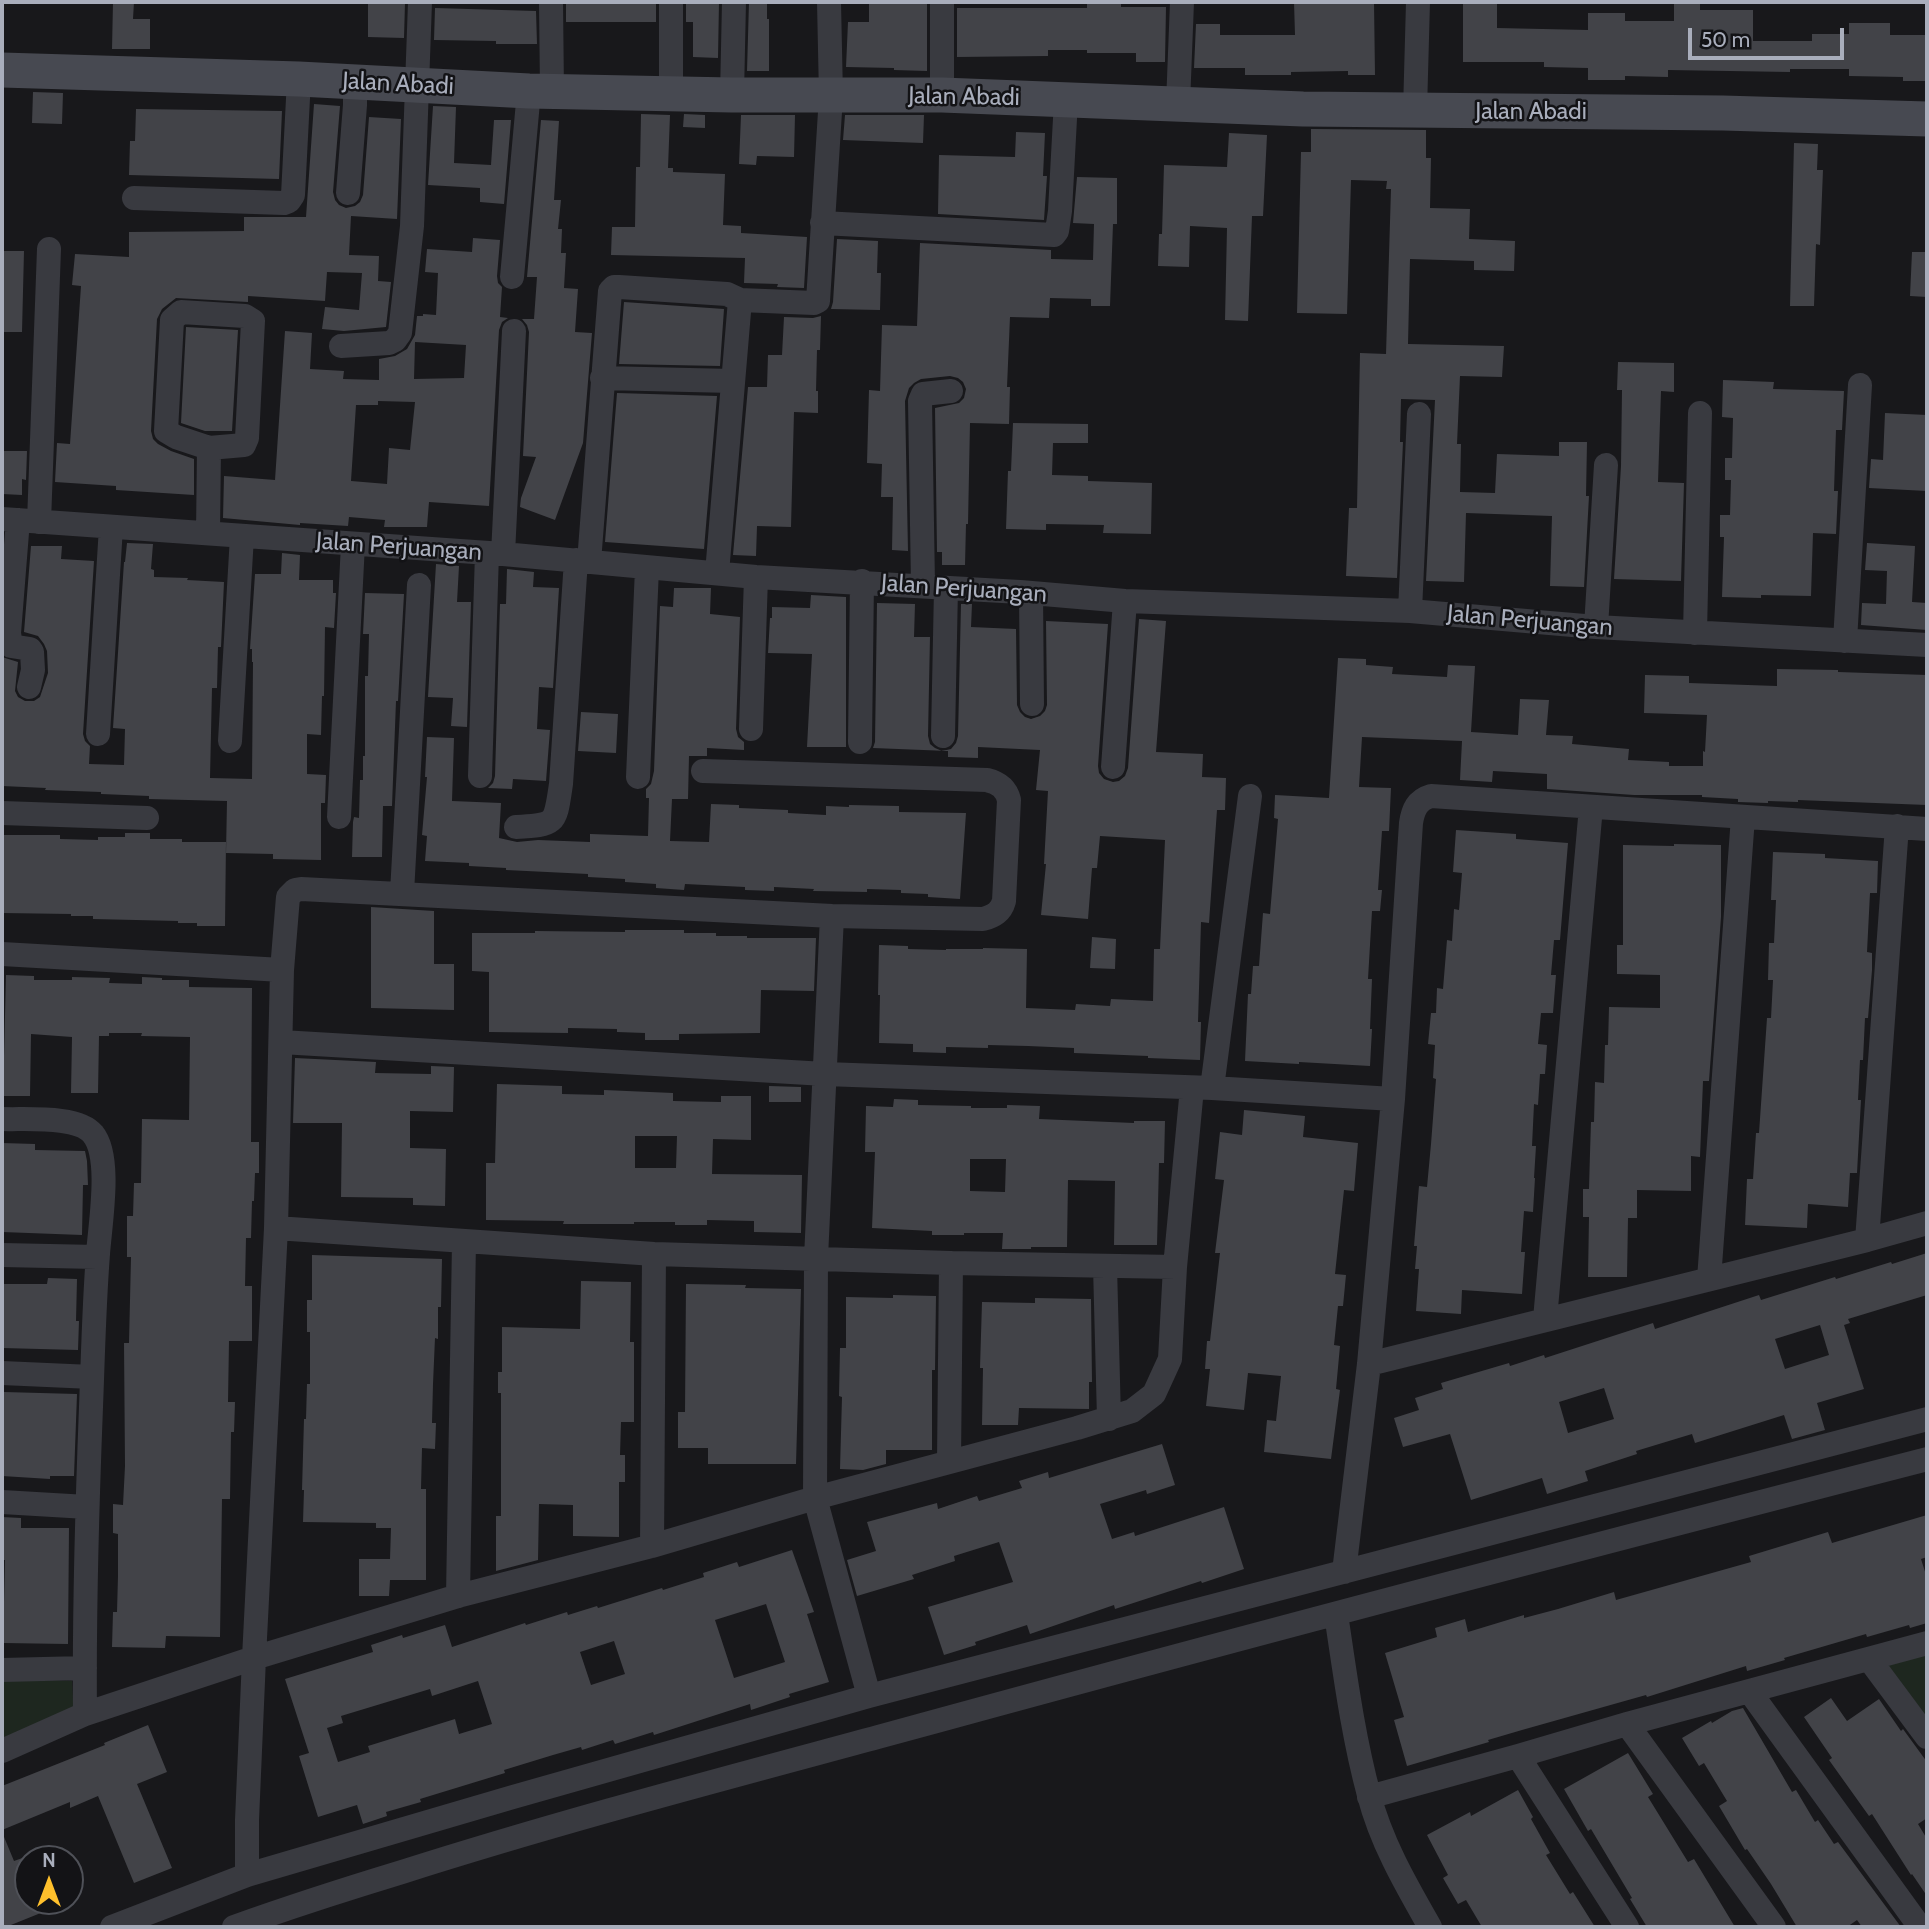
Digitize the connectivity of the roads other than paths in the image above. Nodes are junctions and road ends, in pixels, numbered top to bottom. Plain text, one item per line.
1 (420, 2) edge
2 (551, 2) edge
3 (671, 2) edge
4 (734, 2) edge
5 (830, 2) edge
6 (943, 2) edge
7 (1182, 2) edge
8 (1418, 2) edge
9 (2, 70) edge
10 (299, 79) junction
11 (355, 83) junction
12 (417, 85) junction
13 (541, 91) junction
14 (671, 94) junction
15 (732, 95) junction
16 (943, 95) junction
17 (831, 96) junction
18 (1066, 100) junction
19 (1178, 104) junction
20 (1415, 111) junction
21 (1927, 119) edge
22 (348, 193) dead end
23 (134, 198) dead end
24 (822, 223) junction
25 (49, 249) dead end
26 (512, 277) dead end
27 (740, 300) junction
28 (514, 331) dead end
29 (341, 346) dead end
30 (602, 378) junction
31 (733, 381) junction
32 (1860, 385) dead end
33 (951, 391) dead end
34 (1700, 413) dead end
35 (1419, 414) dead end
36 (209, 448) junction
37 (1606, 465) dead end
38 (19, 520) edge
39 (111, 527) junction
40 (208, 533) junction
41 (242, 537) junction
42 (353, 544) junction
43 (495, 553) junction
44 (583, 561) junction
45 (647, 568) junction
46 (717, 573) junction
47 (756, 576) junction
48 (862, 581) junction
49 (419, 586) dead end
50 (934, 587) junction
51 (1031, 593) junction
52 (1125, 601) junction
53 (1410, 611) junction
54 (1596, 626) junction
55 (1695, 633) junction
56 (1845, 641) junction
57 (1927, 645) edge
58 (29, 687) dead end
59 (1032, 704) dead end
60 (751, 729) dead end
61 (98, 734) dead end
62 (943, 736) dead end
63 (230, 741) dead end
64 (860, 742) dead end
65 (1113, 767) dead end
66 (702, 772) dead end
67 (480, 776) dead end
68 (638, 777) dead end
69 (1250, 796) dead end
70 (1591, 807) junction
71 (2, 813) edge
72 (339, 817) dead end
73 (1744, 817) junction
74 (147, 818) dead end
75 (1897, 826) junction
76 (516, 827) dead end
77 (1927, 829) edge
78 (402, 893) junction
79 (832, 916) junction
80 (2, 954) edge
81 (282, 970) junction
82 (281, 1042) junction
83 (825, 1074) junction
84 (1202, 1088) junction
85 (1393, 1099) junction
86 (2, 1119) edge
87 (1927, 1223) edge
88 (276, 1228) junction
89 (1867, 1240) junction
90 (464, 1242) junction
91 (654, 1254) junction
92 (2, 1255) edge
93 (97, 1257) junction
94 (816, 1258) junction
95 (951, 1263) junction
96 (1105, 1266) junction
97 (1175, 1267) junction
98 (1709, 1279) junction
99 (1545, 1319) junction
100 (1369, 1364) junction
101 (2, 1373) edge
102 (92, 1377) junction
103 (1109, 1419) junction
104 (1927, 1419) edge
105 (1927, 1459) edge
106 (949, 1461) junction
107 (815, 1498) junction
108 (2, 1502) edge
109 (87, 1507) junction
110 (1511, 1527) junction
111 (652, 1546) junction
112 (1521, 1563) junction
113 (1344, 1572) junction
114 (458, 1596) junction
115 (1336, 1614) junction
116 (1156, 1622) junction
117 (1927, 1643) edge
118 (1168, 1657) junction
119 (254, 1658) junction
120 (1869, 1660) junction
121 (85, 1668) junction
122 (2, 1670) edge
123 (1750, 1692) junction
124 (869, 1696) junction
125 (85, 1714) junction
126 (1627, 1724) junction
127 (1927, 1737) edge
128 (2, 1751) edge
129 (1518, 1756) junction
130 (513, 1797) junction
131 (1369, 1797) junction
132 (524, 1833) junction
133 (247, 1875) junction
134 (285, 1919) edge
135 (113, 1927) edge
136 (234, 1927) edge
137 (1430, 1927) edge
138 (1627, 1927) edge
139 (1774, 1927) edge
140 (1920, 1927) edge

1 - 12 street
2 - 13 street
3 - 14 street
4 - 15 street
5 - 17 street
6 - 16 street
7 - 19 street
8 - 20 street
9 - 10 street, Jalan Abadi
10 - 11 street, Jalan Abadi
10 - 23 street
11 - 12 street, Jalan Abadi
11 - 22 street
12 - 13 street, Jalan Abadi
12 - 29 street
13 - 14 street, Jalan Abadi
13 - 26 street
14 - 15 street, Jalan Abadi
15 - 17 street, Jalan Abadi
16 - 17 street, Jalan Abadi
16 - 18 street, Jalan Abadi
17 - 24 street
18 - 19 street, Jalan Abadi
18 - 24 street
19 - 20 street, Jalan Abadi
20 - 21 street, Jalan Abadi
24 - 27 street
25 - 38 street
27 - 30 street
27 - 31 street
28 - 43 street
30 - 31 street
30 - 44 street
31 - 46 street
32 - 56 street
33 - 50 street
34 - 55 street
35 - 53 street
36 - 36 street
36 - 40 street
37 - 54 street
38 - 39 street, Jalan Perjuangan
38 - 58 street
39 - 40 street, Jalan Perjuangan
39 - 61 street
40 - 41 street, Jalan Perjuangan
41 - 42 street, Jalan Perjuangan
41 - 63 street
42 - 43 street, Jalan Perjuangan
42 - 72 street
43 - 44 street, Jalan Perjuangan
43 - 67 street
44 - 45 street, Jalan Perjuangan
44 - 76 street
45 - 46 street, Jalan Perjuangan
45 - 68 street
46 - 47 street, Jalan Perjuangan
47 - 48 street, Jalan Perjuangan
47 - 60 street
48 - 50 street, Jalan Perjuangan
48 - 64 street
49 - 78 street
50 - 51 street, Jalan Perjuangan
50 - 62 street
51 - 52 street, Jalan Perjuangan
51 - 59 street
52 - 53 street, Jalan Perjuangan
52 - 65 street
53 - 54 street, Jalan Perjuangan
54 - 55 street, Jalan Perjuangan
55 - 56 street, Jalan Perjuangan
56 - 57 street, Jalan Perjuangan
66 - 79 street
69 - 84 street
70 - 73 street
70 - 85 street
70 - 99 street
71 - 74 street
73 - 75 street
73 - 98 street
75 - 77 street
75 - 89 street
78 - 79 street
78 - 81 street
79 - 83 street
80 - 81 street
81 - 82 street
82 - 83 street
82 - 88 street
83 - 84 street
83 - 94 street
84 - 85 street
84 - 97 street
85 - 100 street
86 - 93 street
87 - 89 street
88 - 90 street
88 - 119 street
89 - 98 street
90 - 91 street
90 - 114 street
91 - 94 street
91 - 111 street
92 - 93 street
93 - 102 street
94 - 95 street
94 - 107 street
95 - 96 street
95 - 106 street
96 - 97 street
96 - 103 street
97 - 103 street
98 - 99 street
99 - 100 street
100 - 113 street
101 - 102 street
102 - 109 street
103 - 106 street
104 - 110 street
105 - 112 street
106 - 107 street
107 - 111 street
107 - 124 street
108 - 109 street
109 - 121 street
110 - 112 street
110 - 113 street
111 - 114 street
112 - 115 street
113 - 116 street
114 - 119 street
115 - 118 street
115 - 131 street
116 - 118 street
116 - 124 street
117 - 120 street
118 - 132 street
119 - 125 street
119 - 133 street
120 - 123 street
120 - 127 street
121 - 122 street
121 - 125 street
123 - 126 street
123 - 140 street
124 - 130 street
125 - 128 street
126 - 129 street
126 - 139 street
129 - 131 street
129 - 138 street
130 - 132 street
130 - 133 street
131 - 137 street
132 - 134 street
133 - 135 street
134 - 136 street

